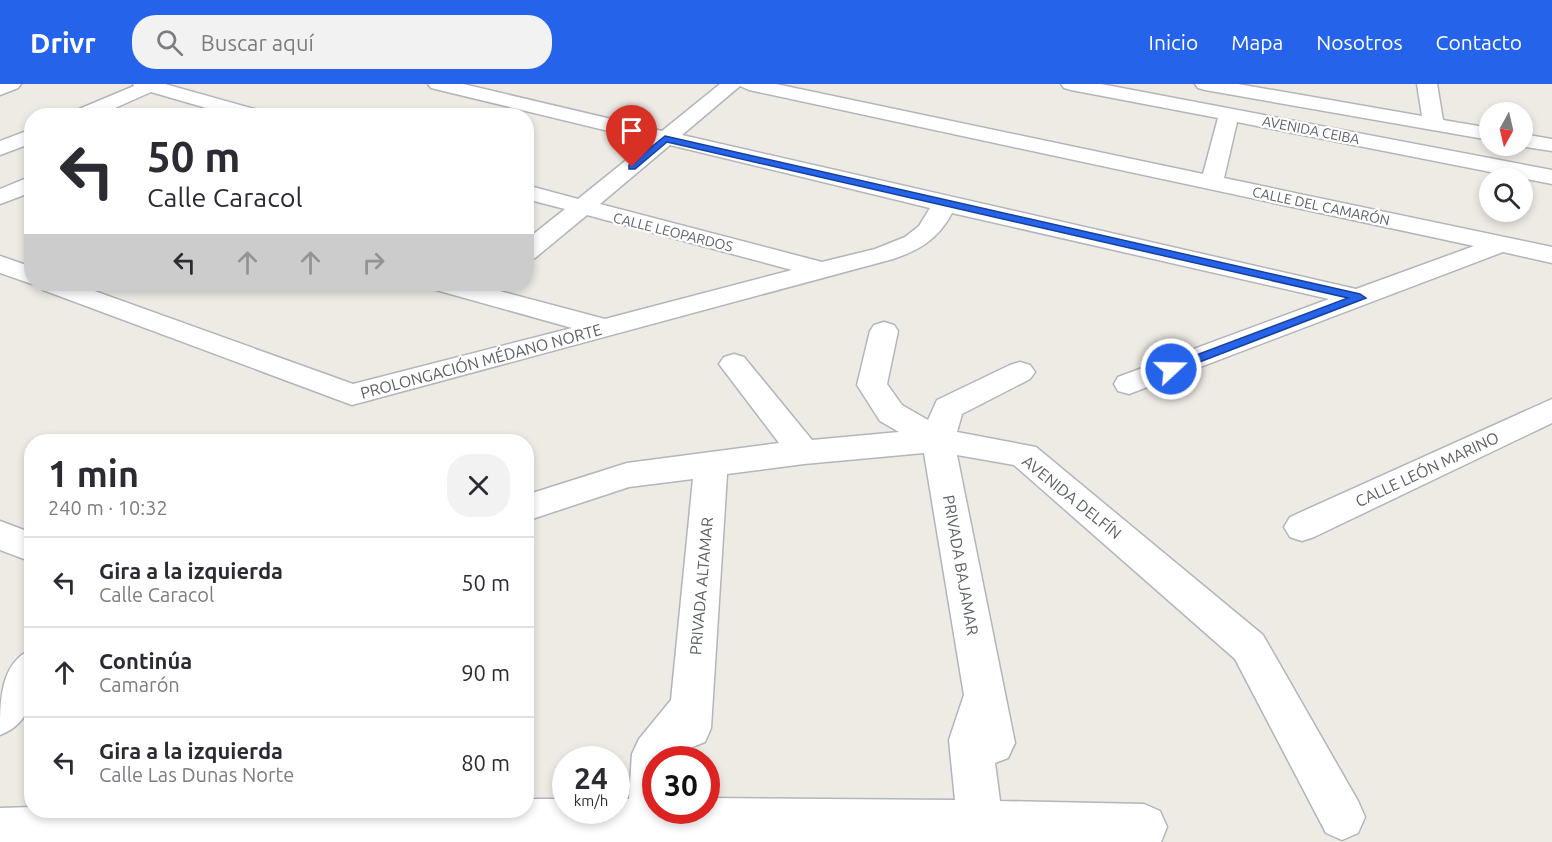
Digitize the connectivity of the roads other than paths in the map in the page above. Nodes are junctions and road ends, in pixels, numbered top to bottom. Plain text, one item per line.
1 (11, 84) edge
2 (438, 84) edge
3 (732, 84) edge
4 (749, 84) edge
5 (1071, 84) edge
6 (1205, 84) edge
7 (1427, 84) edge
8 (146, 85) edge
9 (0, 88) edge
10 (1276, 90) edge
11 (210, 102) junction
12 (96, 108) edge
13 (197, 108) edge
14 (231, 108) edge
15 (1229, 114) junction
16 (1434, 124) junction
17 (1479, 132) edge
18 (24, 138) edge
19 (665, 139) junction
20 (1533, 142) edge
21 (1552, 145) edge
22 (0, 149) edge
23 (1552, 177) edge
24 (1212, 182) junction
25 (24, 186) edge
26 (534, 194) edge
27 (0, 197) edge
28 (944, 204) junction
29 (583, 209) junction
30 (1502, 244) junction
31 (534, 247) edge
32 (1552, 255) edge
33 (0, 264) edge
34 (821, 270) junction
35 (24, 273) edge
36 (71, 291) edge
37 (488, 291) edge
38 (1360, 298) junction
39 (604, 327) junction
40 (884, 331) dead end
41 (734, 364) dead end
42 (1020, 372) dead end
43 (1129, 384) dead end
44 (1552, 410) edge
45 (938, 440) junction
46 (804, 452) junction
47 (711, 464) junction
48 (534, 505) edge
49 (1302, 527) dead end
50 (0, 536) edge
51 (24, 545) edge
52 (24, 679) edge
53 (984, 690) junction
54 (0, 715) edge
55 (993, 743) dead end
56 (662, 746) edge
57 (1342, 817) dead end
58 (244, 818) edge
59 (409, 818) edge
60 (140, 819) edge
61 (642, 822) edge
62 (720, 822) edge
63 (980, 825) junction
64 (1144, 827) dead end
65 (0, 831) edge

1 - 9 street
2 - 19 street
3 - 19 street
4 - 24 street, CALLE DEL CAMARÓN
5 - 15 street, AVENIDA CEIBA
6 - 10 street, AVENIDA CEIBA
7 - 16 street
8 - 11 street
8 - 12 street
10 - 16 street, AVENIDA CEIBA
11 - 13 street
11 - 14 street
15 - 23 street, AVENIDA CEIBA
15 - 24 street
16 - 17 street, AVENIDA CEIBA
18 - 22 street
19 - 28 street
19 - 29 street
20 - 21 street
24 - 30 street, CALLE DEL CAMARÓN
25 - 27 street
26 - 29 street, CALLE LEOPARDOS
28 - 34 street, PROLONGACIÓN MÉDANO NORTE
28 - 38 street
29 - 31 street
29 - 34 street, CALLE LEOPARDOS
30 - 32 street, CALLE DEL CAMARÓN
30 - 38 street
33 - 35 street
34 - 39 street, PROLONGACIÓN MÉDANO NORTE
36 - 39 street, PROLONGACIÓN MÉDANO NORTE
37 - 39 street
38 - 43 street
40 - 45 street
41 - 46 street
42 - 45 street
44 - 49 street, CALLE LEÓN MARINO
45 - 46 street, AVENIDA DELFÍN
45 - 53 street, PRIVADA BAJAMAR
45 - 57 street, AVENIDA DELFÍN
46 - 47 street, AVENIDA DELFÍN
47 - 48 street, AVENIDA DELFÍN
47 - 56 street, PRIVADA ALTAMAR
50 - 51 street
52 - 54 street
53 - 55 street, PRIVADA BAJAMAR
53 - 63 street, PRIVADA BAJAMAR
58 - 60 street
59 - 61 street
60 - 65 street
62 - 63 street
63 - 64 street

